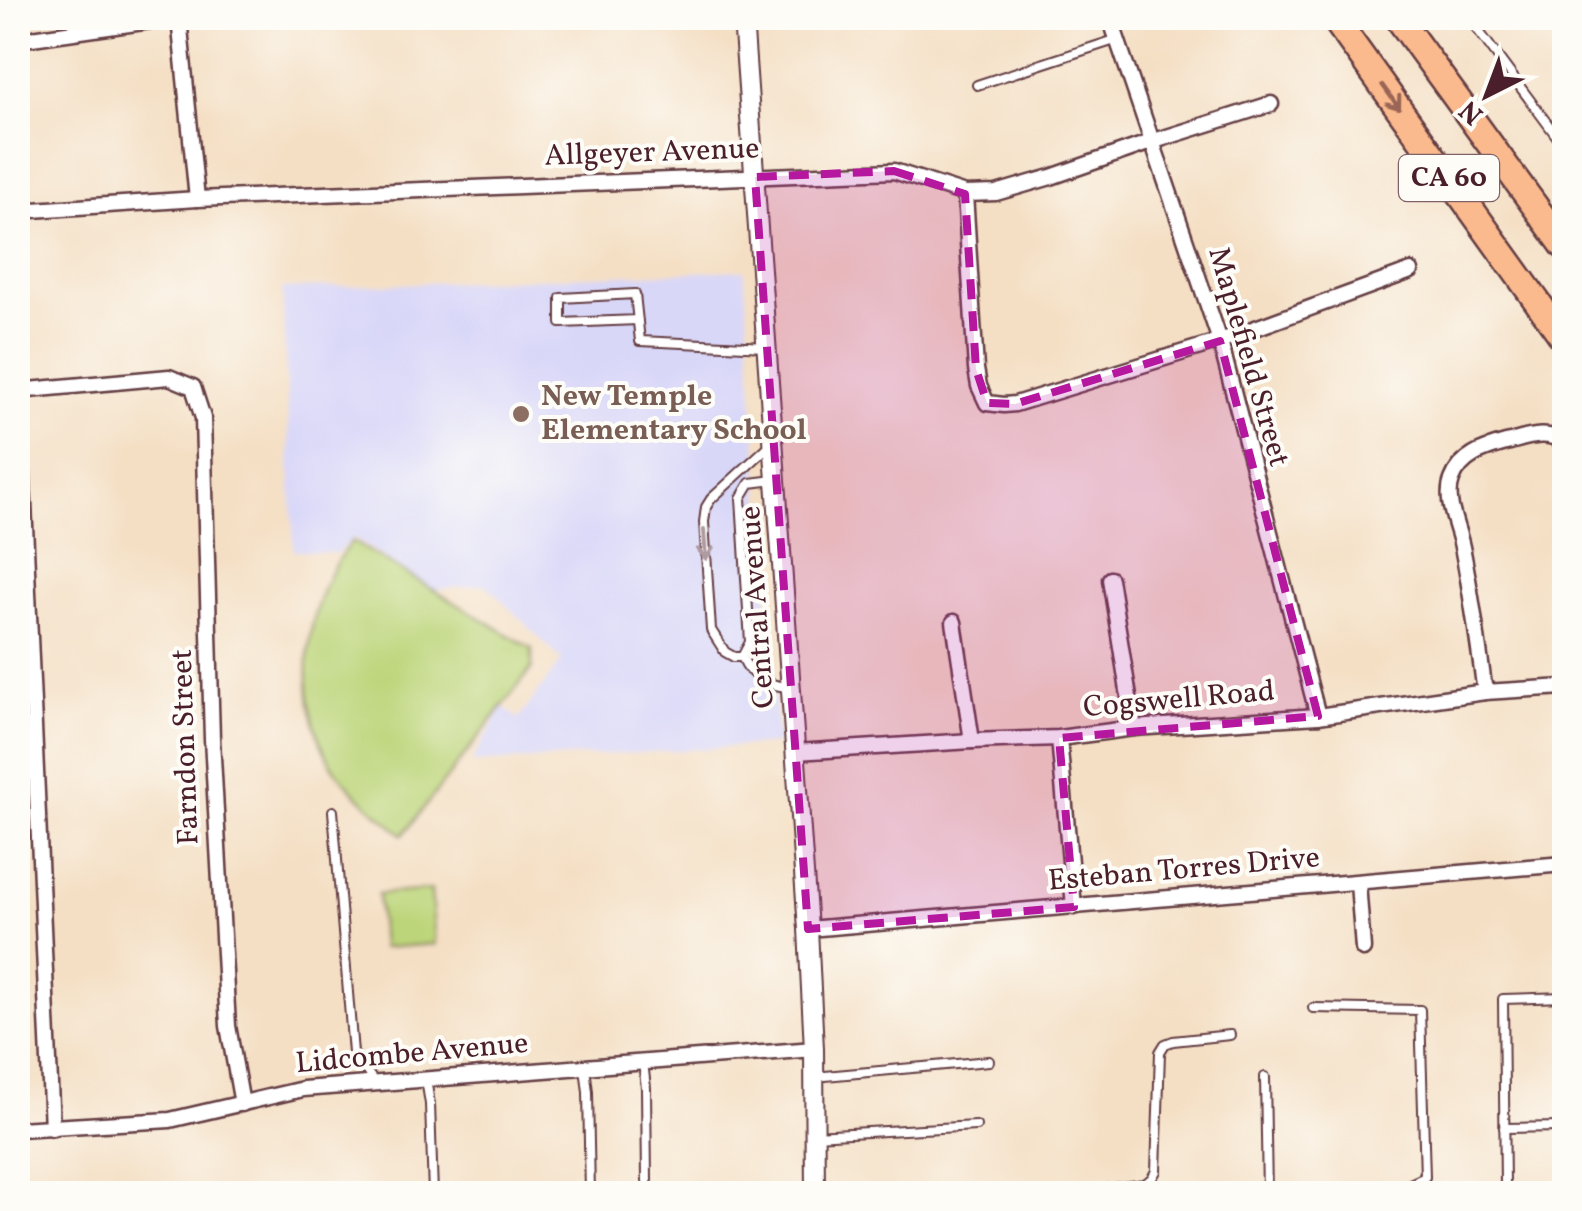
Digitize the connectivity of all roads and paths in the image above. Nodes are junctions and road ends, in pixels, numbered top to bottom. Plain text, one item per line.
1 (171, 18) edge
2 (179, 18) edge
3 (743, 18) edge
4 (1110, 18) edge
5 (1334, 18) edge
6 (1398, 18) edge
7 (1469, 18) edge
8 (1118, 39) junction
9 (18, 40) edge
10 (976, 85) dead end
11 (1270, 104) dead end
12 (1151, 142) junction
13 (1564, 146) edge
14 (755, 177) junction
15 (965, 194) junction
16 (196, 200) junction
17 (18, 211) edge
18 (1564, 246) edge
19 (1411, 272) dead end
20 (638, 320) junction
21 (1564, 339) edge
22 (1220, 341) junction
23 (767, 348) junction
24 (18, 391) edge
25 (1562, 441) edge
26 (774, 442) junction
27 (776, 480) junction
28 (1110, 579) dead end
29 (954, 622) dead end
30 (742, 657) junction
31 (792, 687) junction
32 (1564, 687) edge
33 (1485, 692) junction
34 (1318, 716) junction
35 (1134, 728) junction
36 (1059, 738) junction
37 (972, 740) junction
38 (796, 752) junction
39 (333, 811) dead end
40 (1564, 864) edge
41 (1358, 883) junction
42 (1074, 907) junction
43 (808, 929) junction
44 (1363, 949) dead end
45 (1564, 998) edge
46 (1313, 1008) dead end
47 (1230, 1035) dead end
48 (814, 1049) junction
49 (990, 1061) dead end
50 (643, 1062) junction
51 (585, 1066) junction
52 (814, 1077) junction
53 (1266, 1077) dead end
54 (426, 1079) junction
55 (375, 1083) junction
56 (242, 1104) junction
57 (976, 1126) dead end
58 (1564, 1127) edge
59 (52, 1128) junction
60 (1504, 1128) junction
61 (18, 1129) edge
62 (814, 1135) junction
63 (647, 1181) dead end
64 (1505, 1185) dead end
65 (433, 1194) edge
66 (590, 1194) edge
67 (815, 1194) edge
68 (1066, 1194) edge
69 (1267, 1194) edge
70 (1389, 1194) edge

1 - 9 street
2 - 16 street
3 - 14 street, Central Avenue
4 - 8 street, Maplefield Street
5 -> 21 highway, CA 60
6 - 18 highway, CA 60
7 - 13 lane
8 - 10 lane
8 - 12 street, Maplefield Street
11 - 12 street, Allgeyer Avenue
12 - 15 street, Allgeyer Avenue
12 - 22 street, Maplefield Street
14 - 15 street, Allgeyer Avenue
14 - 16 street, Allgeyer Avenue
14 - 23 street, Central Avenue
15 - 22 street
16 - 17 street, Allgeyer Avenue
19 - 22 street
20 - 20 lane
20 - 23 lane
22 - 34 street, Maplefield Street
23 - 26 street, Central Avenue
24 - 56 street, Farndon Street
24 - 59 street
25 - 33 street
26 - 27 street, Central Avenue
26 -> 30 lane
27 - 30 lane
27 - 31 street, Central Avenue
28 - 35 street
29 - 37 street
30 - 31 lane
31 - 38 street, Central Avenue
32 - 33 street, Cogswell Road
33 - 34 street, Cogswell Road
34 - 35 street, Cogswell Road
35 - 36 street, Cogswell Road
36 - 37 street, Cogswell Road
36 - 42 street
37 - 38 street, Cogswell Road
38 - 43 street, Central Avenue
39 - 55 lane
40 - 41 street, Esteban Torres Drive
41 - 42 street, Esteban Torres Drive
41 - 44 street
42 - 43 street, Esteban Torres Drive
43 - 48 street, Central Avenue
45 - 60 lane
46 - 70 lane
47 - 68 lane
48 - 50 street, Lidcombe Avenue
48 - 52 street, Central Avenue
49 - 52 lane
50 - 51 street, Lidcombe Avenue
50 - 63 lane
51 - 54 street, Lidcombe Avenue
51 - 66 lane
52 - 62 street, Central Avenue
53 - 69 lane
54 - 55 street, Lidcombe Avenue
54 - 65 lane
55 - 56 street, Lidcombe Avenue
56 - 59 street, Lidcombe Avenue
57 - 62 lane
58 - 60 lane
59 - 61 street, Lidcombe Avenue
60 - 64 lane
62 - 67 street, Central Avenue

